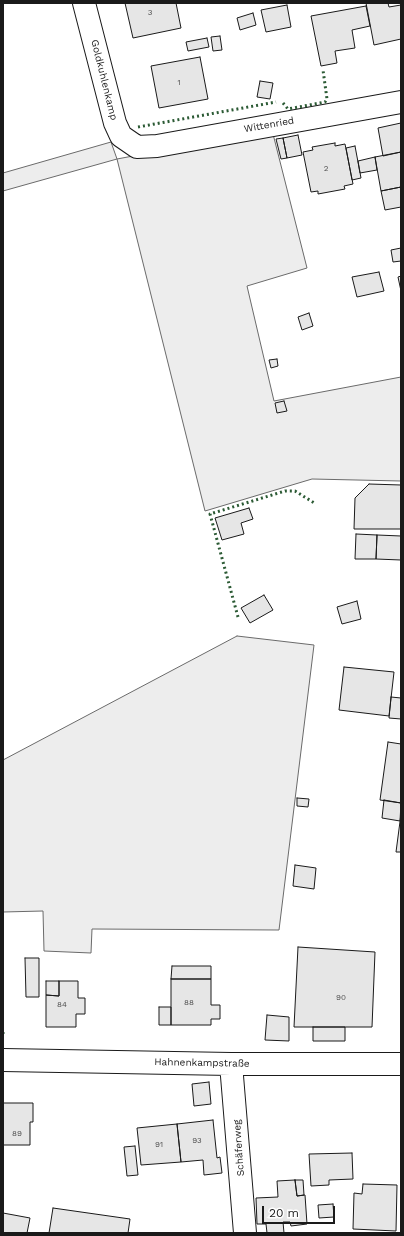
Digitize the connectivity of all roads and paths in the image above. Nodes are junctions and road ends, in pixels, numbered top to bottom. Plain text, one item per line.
1 (84, 3) edge
2 (401, 102) edge
3 (137, 147) joint
4 (3, 1060) edge
5 (231, 1064) junction
6 (401, 1064) edge
7 (245, 1233) edge

1 - 3 street, Goldkuhlenkamp
2 - 3 street, Wittenried
4 - 5 street, Hahnenkampstraße
5 - 6 street, Hahnenkampstraße
5 - 7 street, Schäferweg

